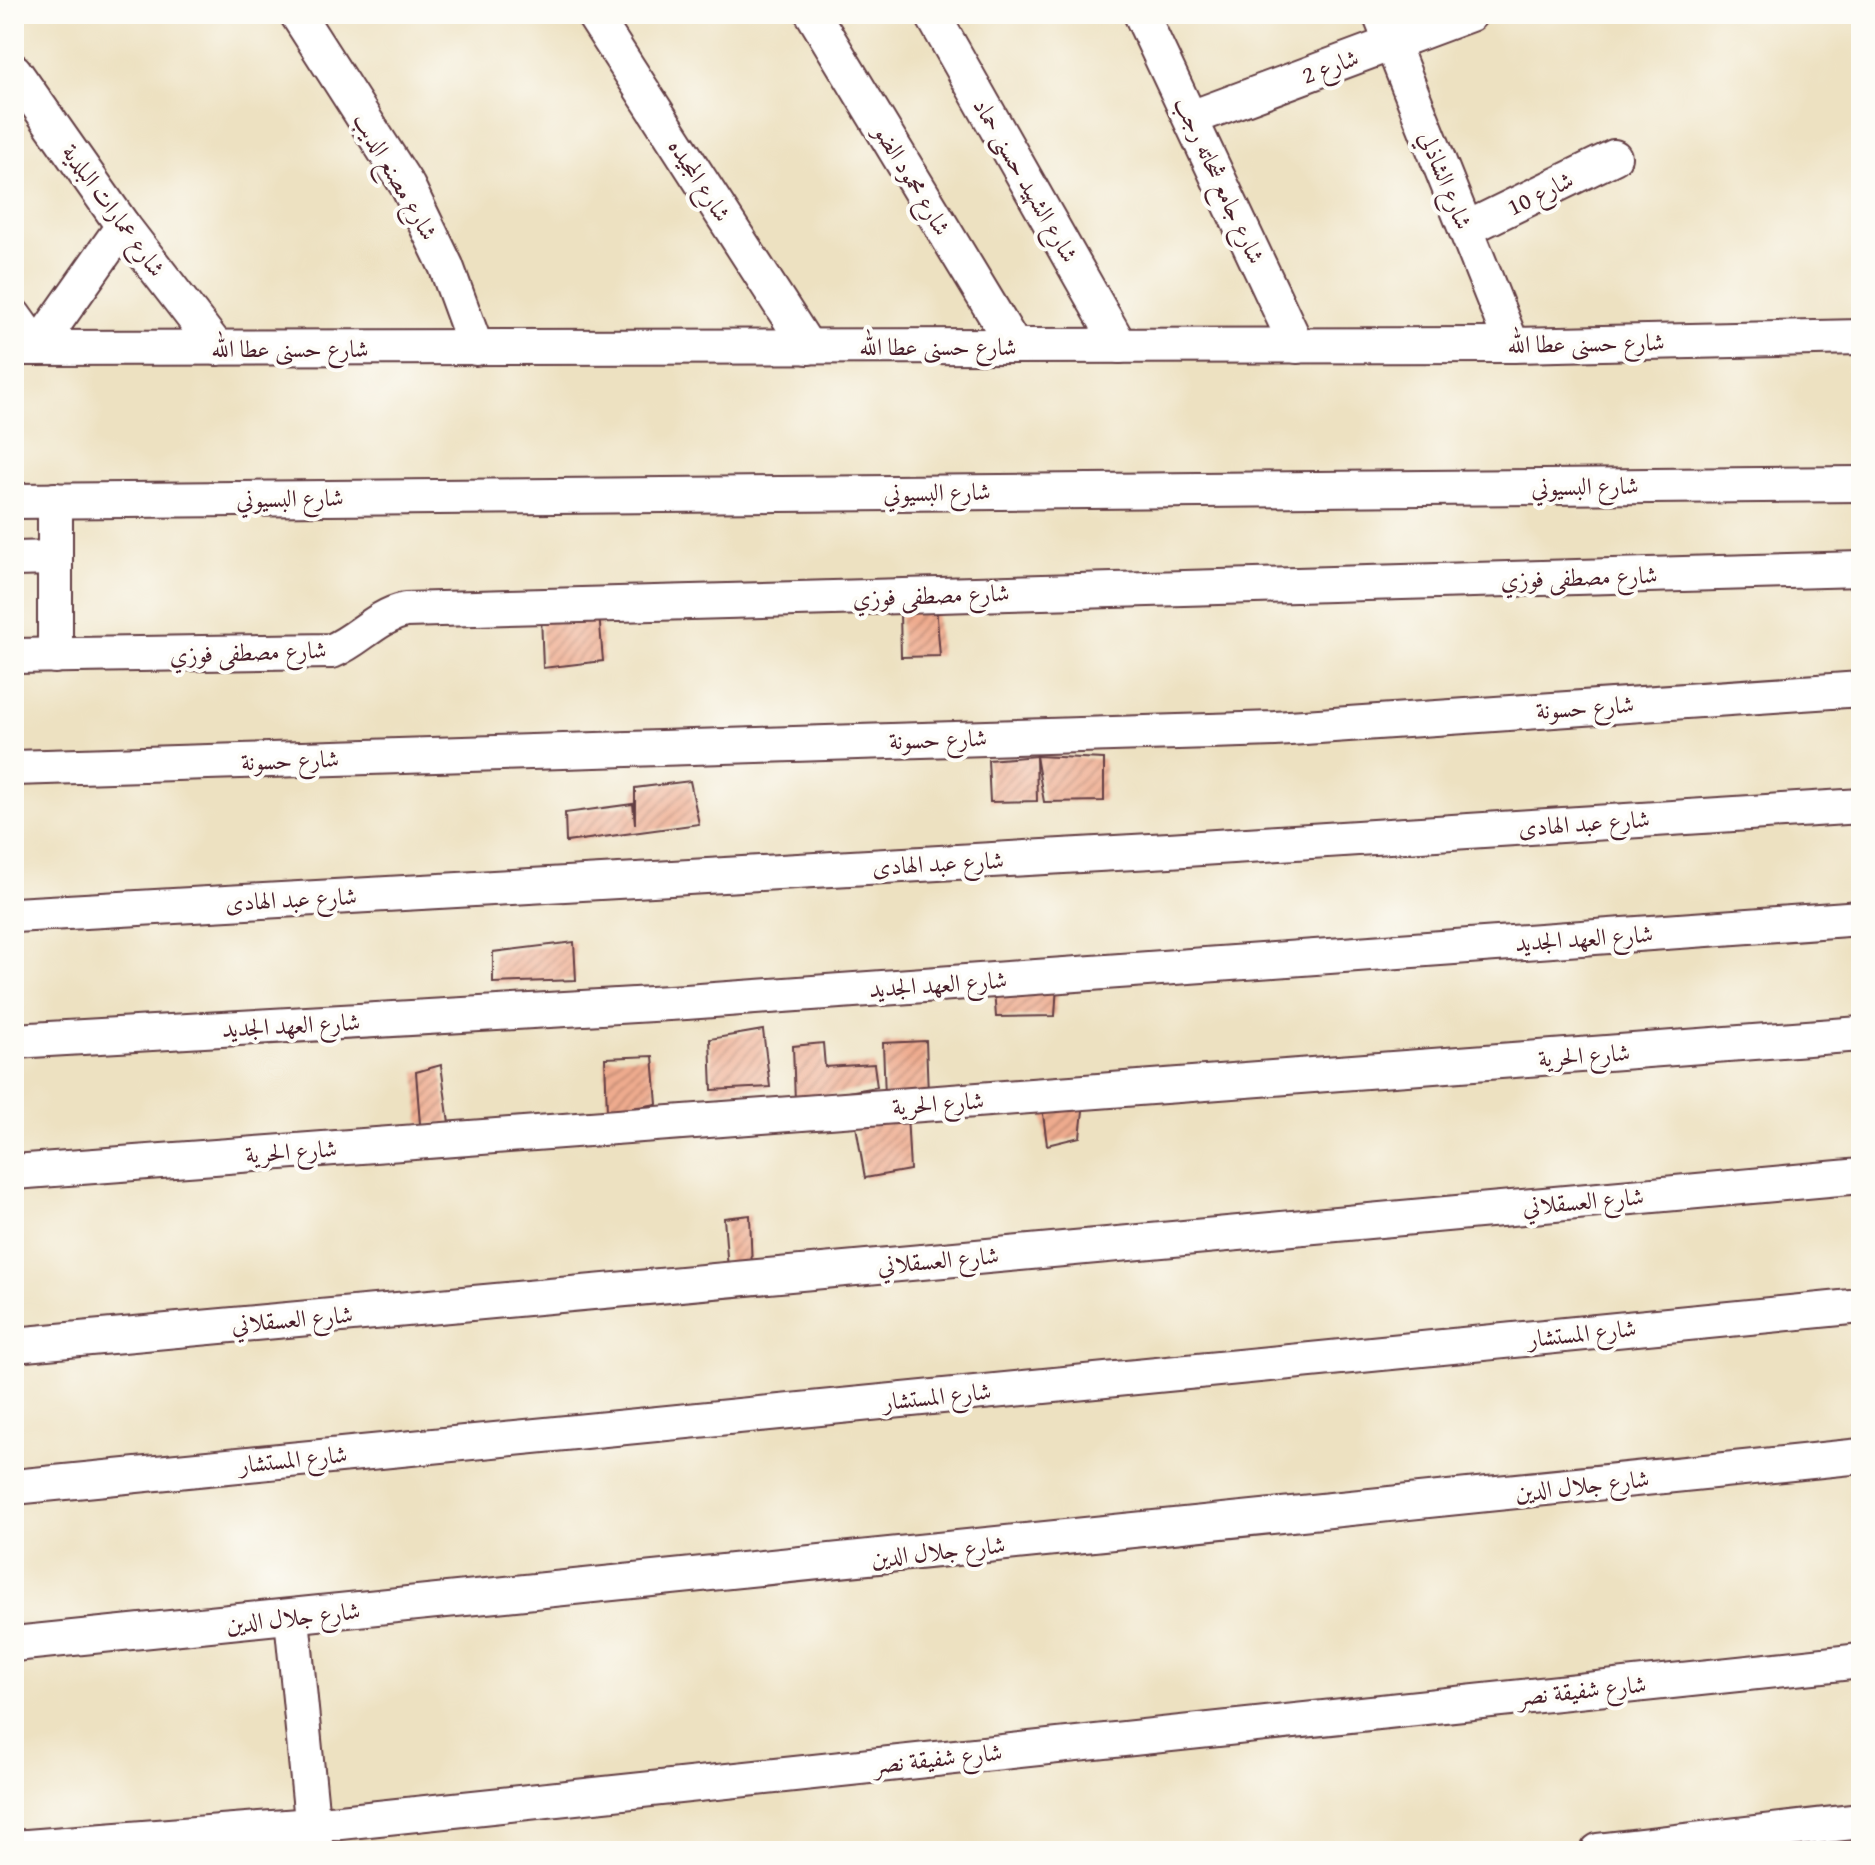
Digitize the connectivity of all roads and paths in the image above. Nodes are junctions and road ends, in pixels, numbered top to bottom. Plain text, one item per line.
1 (297, 14) edge
2 (593, 14) edge
3 (813, 14) edge
4 (932, 14) edge
5 (1141, 14) edge
6 (1470, 14) edge
7 (1385, 29) edge
8 (14, 71) edge
9 (1191, 118) junction
10 (1614, 157) dead end
11 (123, 226) junction
12 (1466, 229) junction
13 (14, 316) edge
14 (1861, 337) edge
15 (1512, 345) junction
16 (1014, 346) junction
17 (1120, 346) junction
18 (1297, 346) junction
19 (808, 347) junction
20 (25, 348) edge
21 (217, 348) junction
22 (476, 348) junction
23 (1861, 484) edge
24 (55, 500) junction
25 (14, 501) edge
26 (55, 558) junction
27 (14, 559) edge
28 (1861, 569) edge
29 (14, 656) edge
30 (55, 656) junction
31 (1861, 689) edge
32 (14, 768) edge
33 (1861, 806) edge
34 (14, 915) edge
35 (1861, 918) edge
36 (1861, 1034) edge
37 (14, 1041) edge
38 (14, 1172) edge
39 (1861, 1176) edge
40 (1861, 1306) edge
41 (14, 1345) edge
42 (1861, 1456) edge
43 (14, 1487) edge
44 (292, 1618) junction
45 (14, 1644) edge
46 (1861, 1661) edge
47 (1861, 1821) edge
48 (314, 1838) edge
49 (14, 1848) edge
50 (1598, 1851) edge

1 - 22 street, شارع مصنع الديب
2 - 19 street, شارع المجيده
3 - 16 street, شارع محمود الضو
4 - 17 street, شارع الشهيد حسنى حماد
5 - 9 street, شارع جامع شحاته رجب
6 - 7 street, شارع 2
7 - 9 street, شارع 2
7 - 12 street, شارع الشاذلي
8 - 11 street, شارع عمارات البلدية
9 - 18 street, شارع جامع شحاته رجب
10 - 12 street, شارع 10
11 - 20 street
11 - 21 street, شارع عمارات البلدية
12 - 15 street, شارع الشاذلي
13 - 20 street
14 - 15 street, شارع حسنى عطا الله
15 - 18 street, شارع حسنى عطا الله
16 - 17 street, شارع حسنى عطا الله
16 - 19 street, شارع حسنى عطا الله
17 - 18 street, شارع حسنى عطا الله
19 - 22 street, شارع حسنى عطا الله
20 - 21 street, شارع حسنى عطا الله
21 - 22 street, شارع حسنى عطا الله
23 - 24 street, شارع البسيوني
24 - 25 street, شارع البسيوني
24 - 26 street
26 - 27 street
26 - 30 street
28 - 30 street, شارع مصطفى فوزي
29 - 30 street, شارع مصطفى فوزي
31 - 32 street, شارع حسونة
33 - 34 street, شارع عبد الهادى
35 - 37 street, شارع العهد الجديد
36 - 38 street, شارع الحرية
39 - 41 street, شارع العسقلاني
40 - 43 street, شارع المستشار
42 - 44 street, شارع جلال الدين
44 - 45 street, شارع جلال الدين
44 - 48 street
46 - 48 street, شارع شفيقة نصر
47 - 50 street
48 - 49 street, شارع شفيقة نصر

